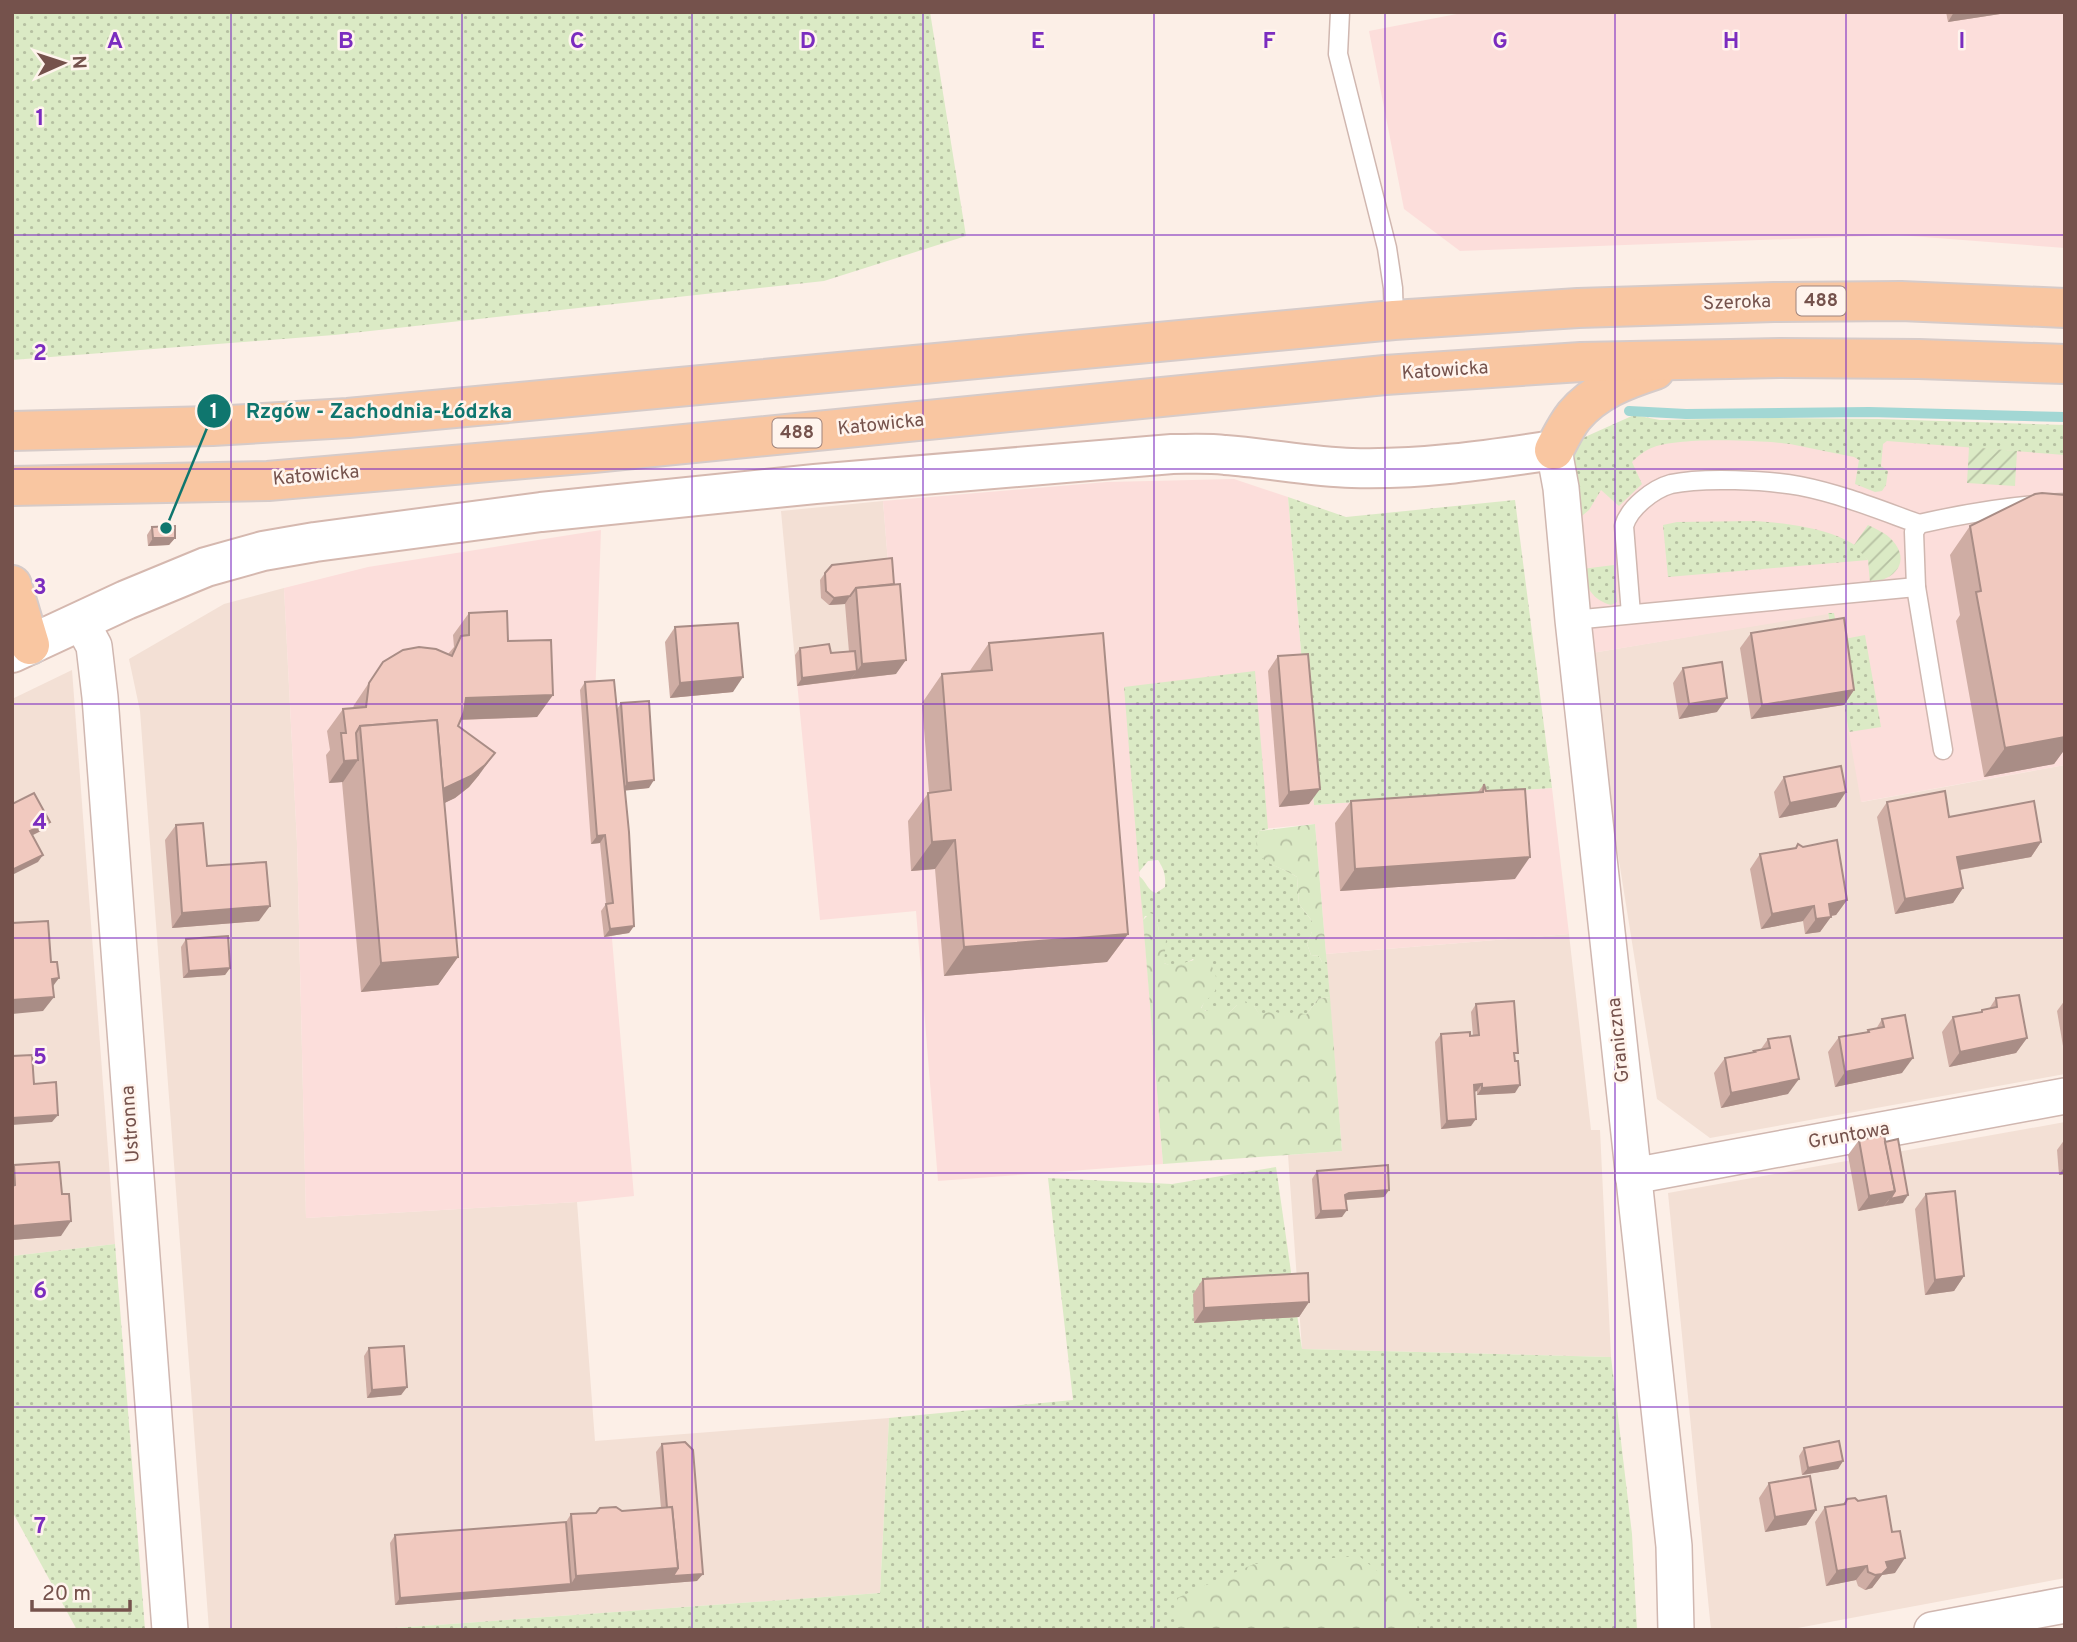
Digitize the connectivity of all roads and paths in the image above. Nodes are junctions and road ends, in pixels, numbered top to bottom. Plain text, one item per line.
1 (1340, 12) edge
2 (2065, 308) edge
3 (1394, 320) junction
4 (1689, 360) junction
5 (2065, 364) edge
6 (12, 431) edge
7 (1554, 450) junction
8 (12, 486) edge
9 (2065, 503) edge
10 (1919, 524) junction
11 (12, 585) edge
12 (1916, 587) junction
13 (1631, 614) junction
14 (1573, 620) junction
15 (81, 622) junction
16 (21, 649) edge
17 (1943, 750) dead end
18 (2065, 1096) edge
19 (1633, 1176) junction
20 (2065, 1605) edge
21 (170, 1630) edge
22 (1676, 1630) edge
23 (1932, 1630) edge

1 - 3 lane
2 - 3 main road, Szeroka / 488
3 - 6 main road, 488
4 - 5 main road, 488
4 - 7 main road
4 - 8 main road, Katowicka / 488
7 - 14 street, Graniczna
7 - 15 street
9 - 10 lane
10 - 12 lane
10 - 13 lane
11 - 16 main road
12 - 13 lane
12 - 17 lane
13 - 14 lane
14 - 19 street, Graniczna
15 - 16 street
15 - 21 street, Ustronna
18 - 19 street, Gruntowa
19 - 22 street, Graniczna
20 - 23 street

